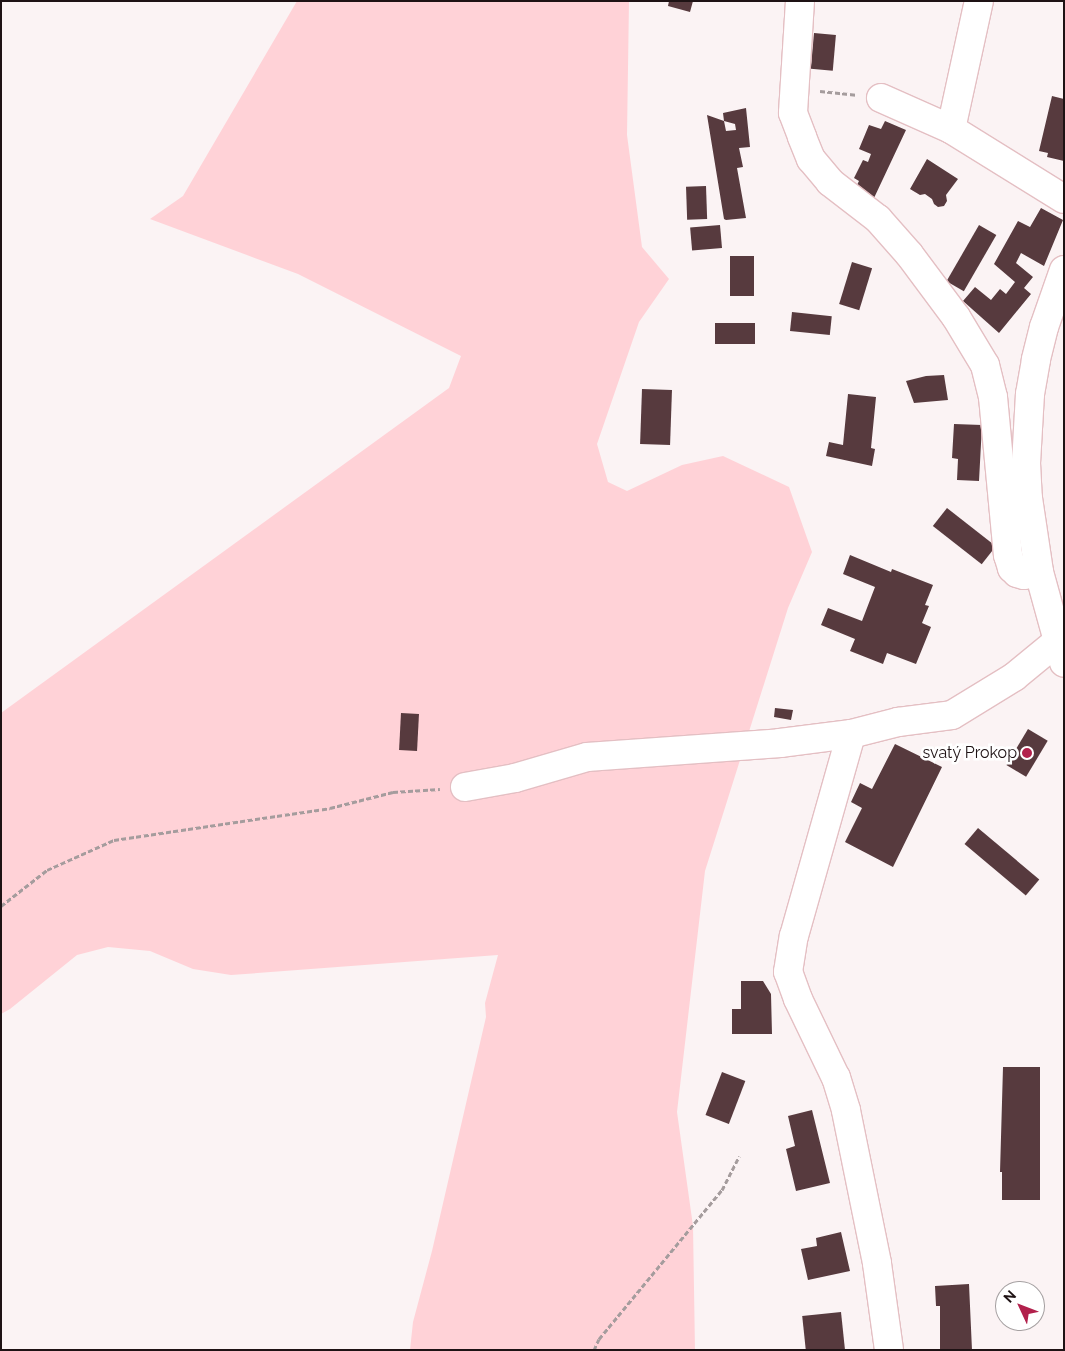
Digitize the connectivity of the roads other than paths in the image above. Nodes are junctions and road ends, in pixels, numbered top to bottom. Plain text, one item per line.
1 (800, 1) edge
2 (979, 1) edge
3 (881, 98) road end
4 (951, 130) junction
5 (1064, 199) edge
6 (1064, 270) edge
7 (1039, 572) junction
8 (1062, 646) edge
9 (851, 734) junction
10 (465, 787) road end
11 (889, 1350) edge

1 - 7 street
2 - 4 street
3 - 4 street
4 - 5 street
6 - 7 street
7 - 8 street
8 - 9 street
9 - 10 street
9 - 11 street

